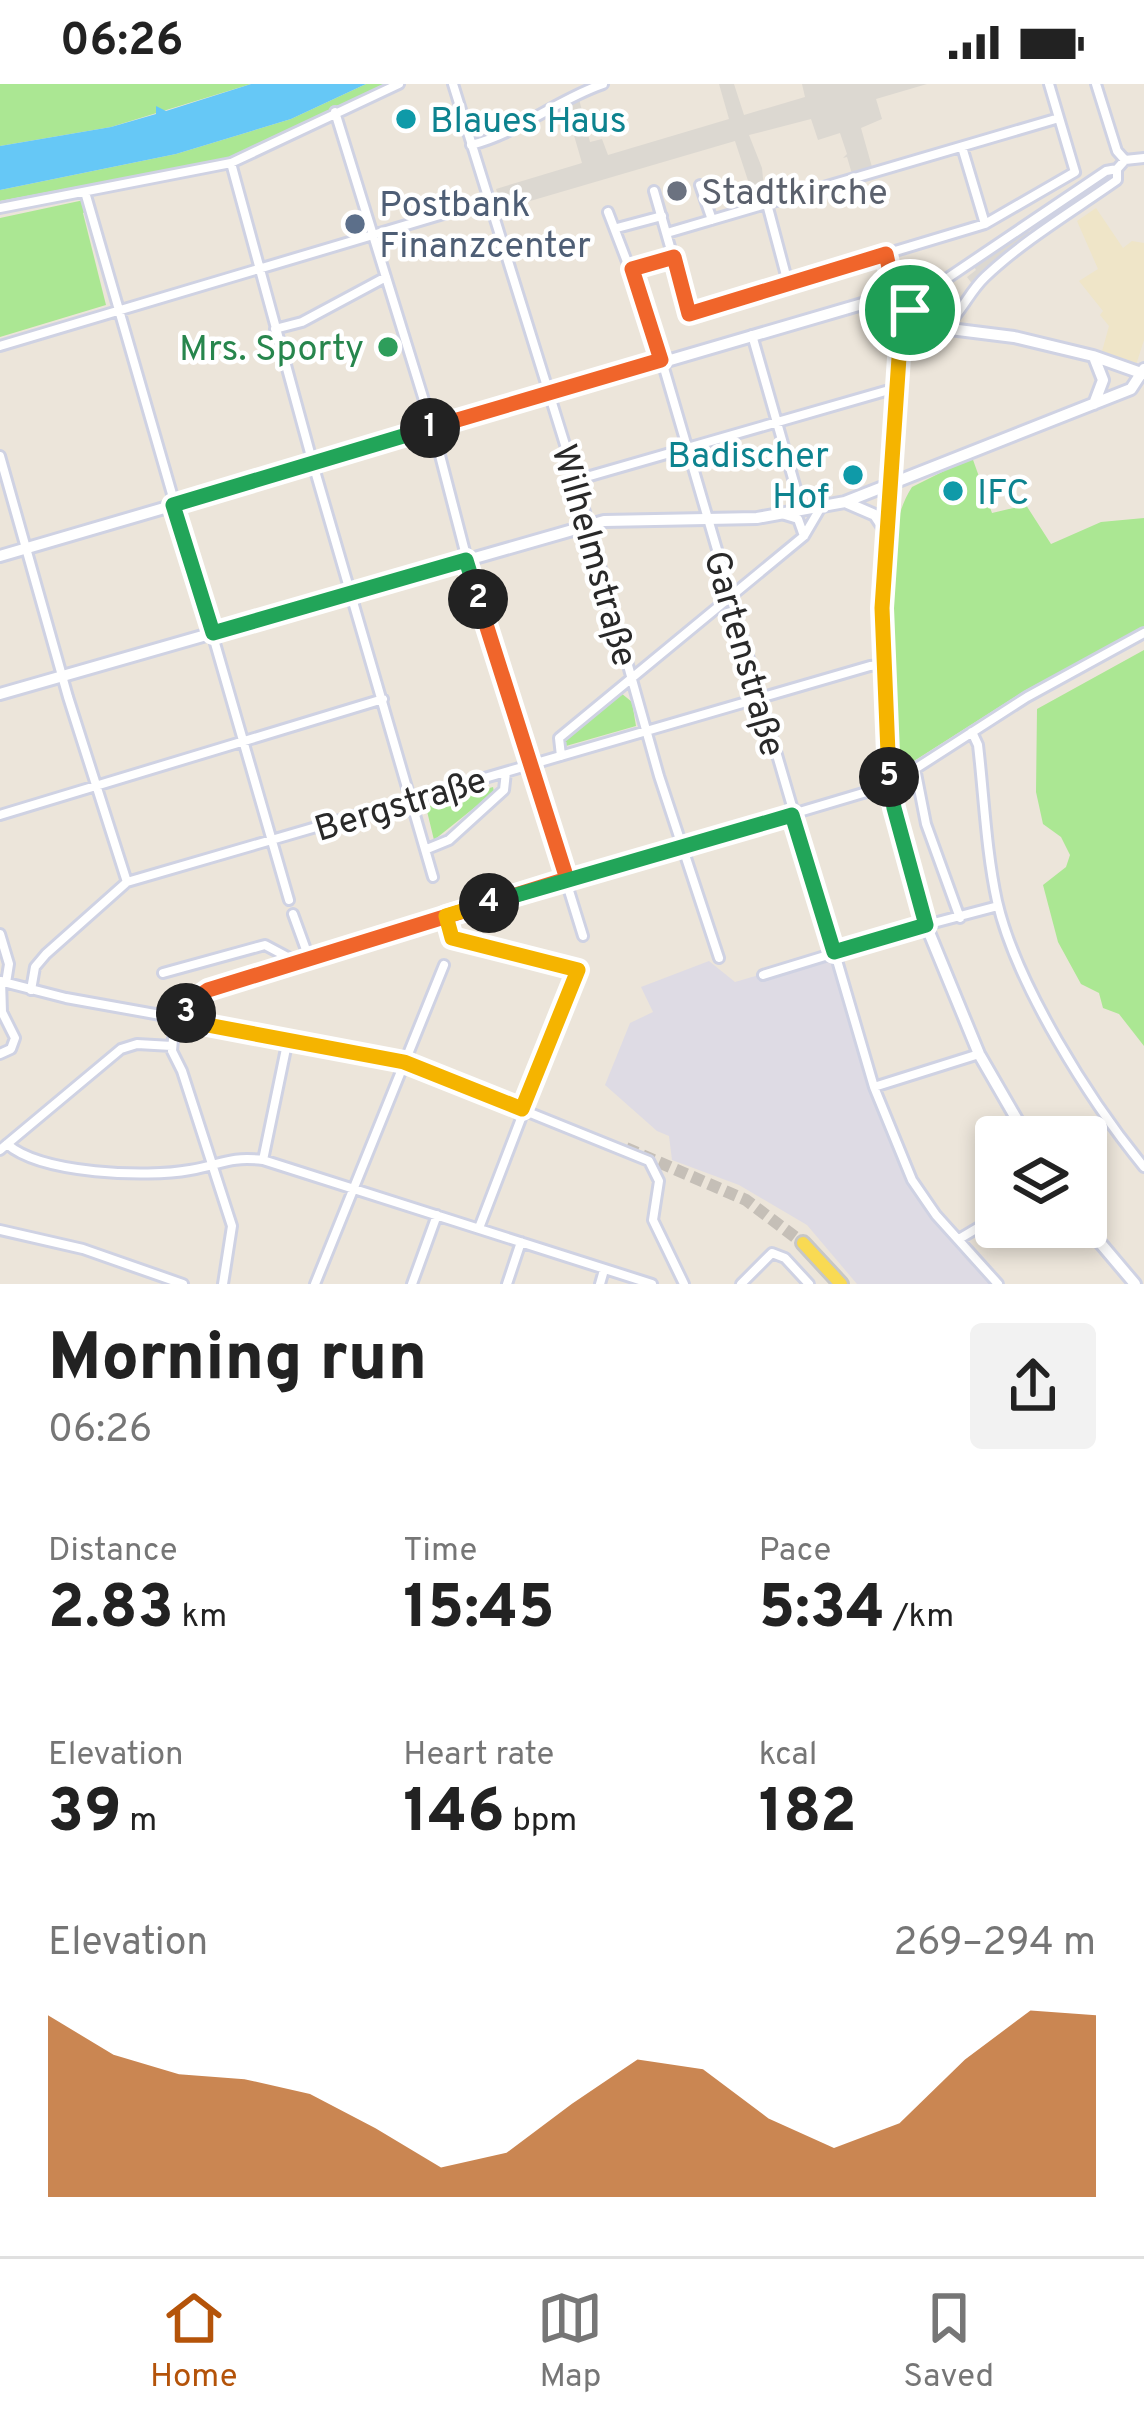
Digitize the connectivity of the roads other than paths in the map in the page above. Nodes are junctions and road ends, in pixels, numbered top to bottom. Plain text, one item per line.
1 (399, 84) edge
2 (453, 84) edge
3 (603, 84) edge
4 (1049, 84) edge
5 (1096, 84) edge
6 (572, 89) edge
7 (334, 112) junction
8 (1059, 118) junction
9 (471, 146) junction
10 (962, 147) junction
11 (1144, 158) edge
12 (1125, 160) junction
13 (231, 163) junction
14 (1117, 169) junction
15 (700, 185) dead end
16 (654, 191) dead end
17 (85, 192) junction
18 (487, 201) junction
19 (766, 204) junction
20 (0, 208) edge
21 (608, 212) dead end
22 (662, 215) junction
23 (712, 220) junction
24 (985, 224) junction
25 (617, 228) junction
26 (668, 233) junction
27 (373, 234) junction
28 (886, 254) junction
29 (674, 257) junction
30 (258, 269) junction
31 (632, 269) junction
32 (386, 277) junction
33 (788, 283) junction
34 (908, 309) junction
35 (117, 311) junction
36 (942, 328) junction
37 (275, 329) junction
38 (752, 335) junction
39 (0, 346) edge
40 (1093, 356) junction
41 (661, 360) junction
42 (1144, 372) edge
43 (896, 388) junction
44 (1137, 388) edge
45 (550, 393) junction
46 (1094, 404) junction
47 (777, 420) junction
48 (432, 428) junction
49 (685, 448) junction
50 (0, 456) edge
51 (313, 464) junction
52 (576, 480) junction
53 (888, 487) junction
54 (845, 502) junction
55 (173, 505) junction
56 (821, 507) junction
57 (802, 511) junction
58 (783, 514) junction
59 (706, 520) junction
60 (590, 525) junction
61 (887, 533) junction
62 (804, 536) junction
63 (28, 548) junction
64 (0, 556) edge
65 (466, 560) junction
66 (350, 593) junction
67 (730, 596) junction
68 (213, 633) junction
69 (1144, 633) edge
70 (884, 665) junction
71 (62, 676) junction
72 (632, 680) junction
73 (0, 694) edge
74 (761, 698) junction
75 (382, 699) junction
76 (647, 732) junction
77 (972, 733) junction
78 (245, 741) junction
79 (561, 756) junction
80 (529, 766) junction
81 (915, 768) junction
82 (506, 772) junction
83 (890, 785) junction
84 (95, 787) junction
85 (413, 799) junction
86 (0, 815) edge
87 (792, 815) junction
88 (273, 841) junction
89 (682, 847) junction
90 (427, 849) junction
91 (433, 878) dead end
92 (567, 879) junction
93 (127, 882) junction
94 (289, 900) dead end
95 (998, 906) junction
96 (293, 914) dead end
97 (446, 916) junction
98 (960, 918) junction
99 (926, 925) junction
100 (910, 930) joint
101 (0, 934) edge
102 (583, 935) dead end
103 (834, 952) junction
104 (309, 958) junction
105 (719, 958) dead end
106 (296, 962) junction
107 (444, 964) dead end
108 (163, 973) dead end
109 (763, 975) dead end
110 (3, 982) edge
111 (31, 990) junction
112 (182, 1008) junction
113 (166, 1016) junction
114 (186, 1021) junction
115 (174, 1027) junction
116 (288, 1039) junction
117 (172, 1046) junction
118 (0, 1054) edge
119 (979, 1054) junction
120 (404, 1062) junction
121 (874, 1087) junction
122 (522, 1109) junction
123 (1016, 1116) edge
124 (4, 1147) edge
125 (263, 1160) junction
126 (211, 1162) junction
127 (1144, 1167) edge
128 (353, 1189) junction
129 (436, 1215) junction
130 (479, 1228) junction
131 (975, 1229) edge
132 (0, 1230) edge
133 (959, 1239) junction
134 (521, 1242) junction
135 (803, 1243) tunnel mouth
136 (1105, 1248) edge
137 (604, 1270) junction
138 (182, 1284) edge
139 (223, 1284) edge
140 (315, 1284) edge
141 (412, 1284) edge
142 (508, 1284) edge
143 (599, 1284) edge
144 (652, 1284) edge
145 (684, 1284) edge
146 (740, 1284) edge
147 (809, 1284) edge
148 (841, 1284) edge
149 (998, 1284) edge
150 (1135, 1284) edge

1 - 7 street
2 - 9 street, Wilhelmstraße
3 - 6 street
4 - 8 street
5 - 12 street
6 - 9 street
7 - 13 street
7 - 27 street
8 - 10 street
8 - 24 street
9 - 18 street, Wilhelmstraße
10 - 19 street
10 - 24 street
11 - 12 street
12 - 14 street
13 - 17 street
13 - 30 street
14 - 34 street
14 - 36 street
15 - 23 street
16 - 22 street
17 - 20 street
17 - 35 street
18 - 27 street
18 - 45 street, Wilhelmstraße
19 - 23 street
19 - 33 street
21 - 25 street, Gartenstraße
22 - 25 street
22 - 26 street
23 - 26 street
24 - 28 street
25 - 31 street, Gartenstraße
26 - 29 street
27 - 30 street
27 - 32 street
28 - 33 street
28 - 34 street
29 - 31 street
29 - 33 street
30 - 35 street
30 - 37 street
31 - 41 street, Gartenstraße
32 - 37 street
32 - 48 street
34 - 36 street
34 - 38 street
34 - 43 street
35 - 39 street
35 - 55 street
36 - 40 street
37 - 51 street
38 - 41 street
38 - 47 street
40 - 42 street
40 - 46 street
41 - 45 street
41 - 49 street, Gartenstraße
42 - 44 street
43 - 47 street
43 - 53 street
44 - 46 street
45 - 48 street
45 - 52 street, Wilhelmstraße
46 - 53 street
47 - 49 street
47 - 57 street
48 - 51 street
48 - 65 street
49 - 52 street
49 - 59 street, Gartenstraße
50 - 63 street
51 - 55 street
51 - 66 street
52 - 60 street, Wilhelmstraße
53 - 54 street
53 - 61 street
54 - 56 street
54 - 61 street
55 - 63 street
55 - 68 street
56 - 57 street
56 - 62 street
57 - 58 street
58 - 59 street
58 - 62 street
59 - 60 street
59 - 67 street, Gartenstraße
60 - 65 street
60 - 72 street, Wilhelmstraße
61 - 70 street
62 - 67 street
63 - 64 street
63 - 71 street
65 - 66 street
65 - 80 street
66 - 68 street
66 - 75 street
67 - 72 street
67 - 74 street, Gartenstraße
68 - 71 street
68 - 78 street
69 - 77 street
70 - 74 street, Bergstraße
70 - 83 street
71 - 73 street
71 - 84 street
72 - 76 street, Wilhelmstraße
72 - 79 street
74 - 76 street, Bergstraße
74 - 87 street, Gartenstraße
75 - 78 street
75 - 85 street
76 - 79 street, Bergstraße
76 - 89 street, Wilhelmstraße
77 - 81 street
77 - 95 street
78 - 84 street
78 - 88 street
79 - 80 street, Bergstraße
80 - 82 street, Bergstraße
80 - 92 street
81 - 83 street
81 - 98 street
82 - 85 street, Bergstraße
82 - 90 street
83 - 87 street
83 - 99 street
84 - 86 street
84 - 93 street
85 - 88 street, Bergstraße
85 - 90 street
87 - 89 street
87 - 103 street, Gartenstraße
88 - 93 street, Bergstraße
88 - 94 street
89 - 92 street
89 - 105 street, Wilhelmstraße
90 - 91 street
92 - 97 street
92 - 102 street
93 - 111 street, Bergstraße
95 - 98 street
95 - 127 street
96 - 104 street
97 - 104 street
97 - 122 street
98 - 99 street
99 - 100 street
99 - 119 street
100 - 103 street
101 - 110 street
103 - 109 street
103 - 121 street, Gartenstraße
104 - 106 street
106 - 108 street
106 - 112 street
107 - 120 street
110 - 111 street
110 - 118 street
111 - 113 street
112 - 113 street
112 - 114 street
113 - 115 street
114 - 115 street
114 - 116 street
115 - 117 street
116 - 120 street
116 - 125 street
117 - 124 street
117 - 126 street
119 - 121 street
119 - 123 street
120 - 122 street
120 - 128 street
121 - 133 street, Gartenstraße
122 - 130 street
122 - 145 street
124 - 126 street
125 - 126 street
125 - 128 street
126 - 139 street
128 - 129 street
128 - 140 street
129 - 130 street
129 - 141 street
130 - 134 street
131 - 133 street
132 - 138 street
133 - 149 street, Gartenstraße
134 - 137 street
134 - 142 street
135 - 148 main road
136 - 150 street
137 - 143 street
137 - 144 street
146 - 147 street

